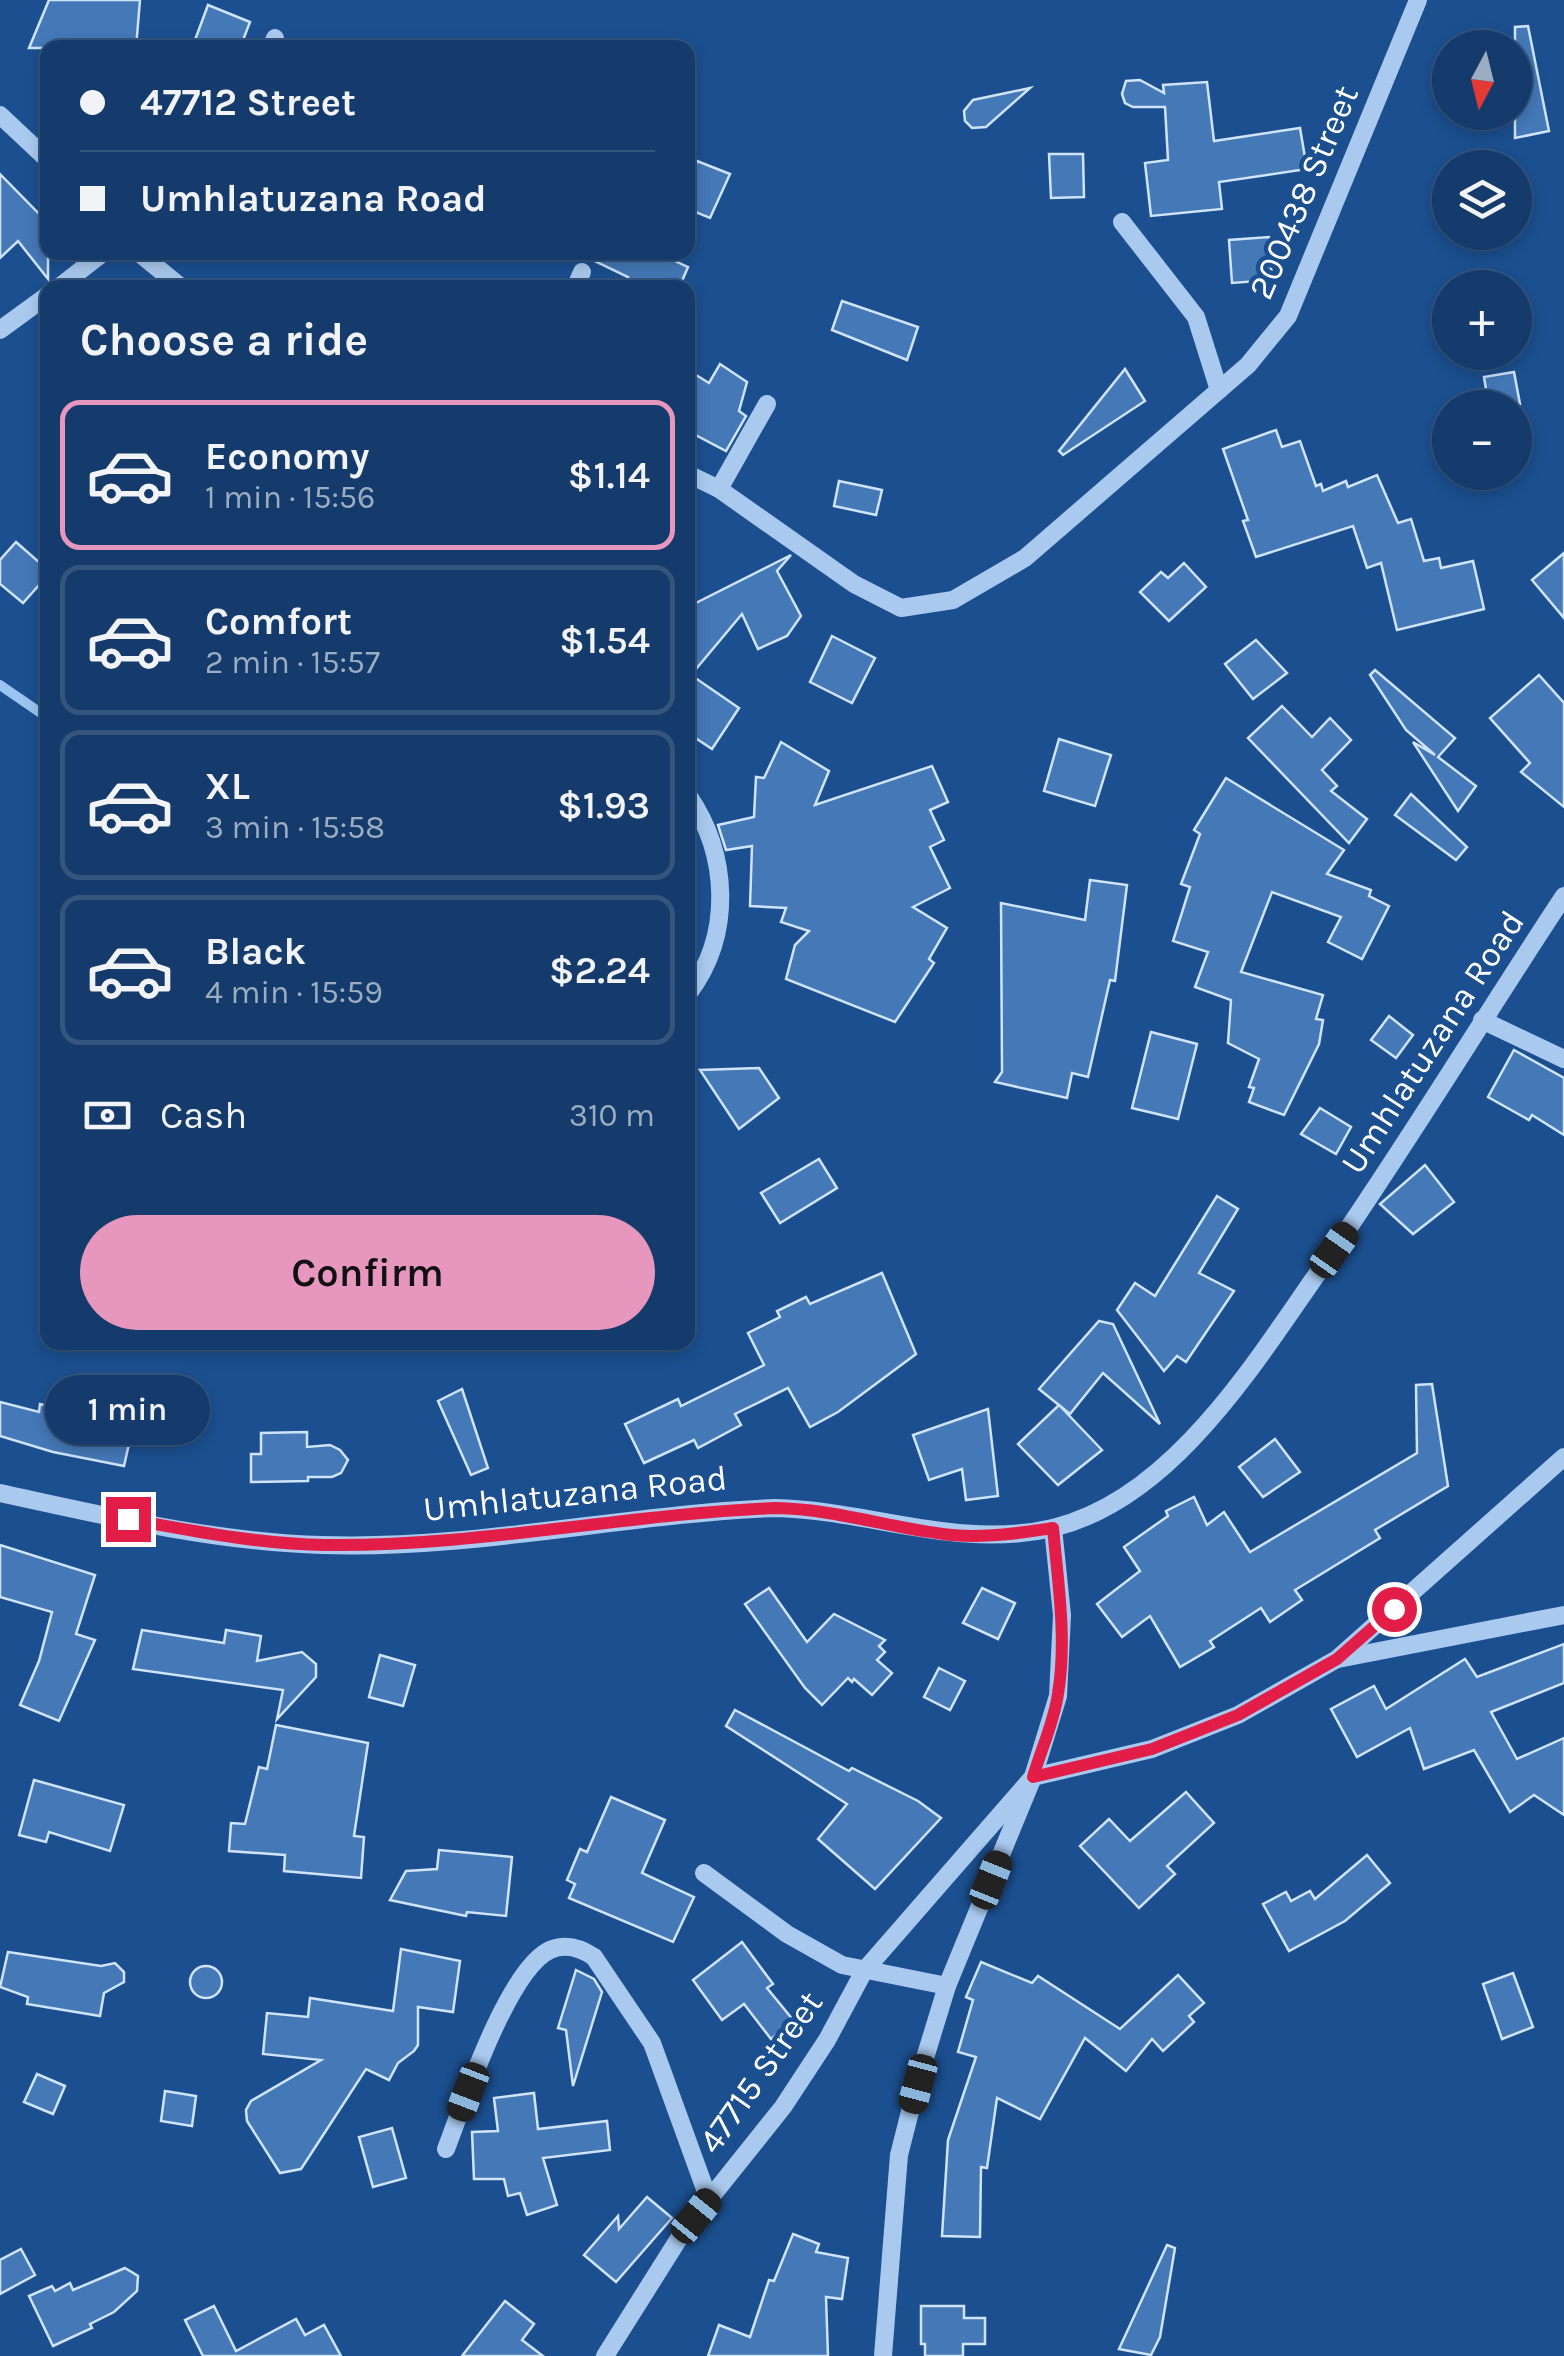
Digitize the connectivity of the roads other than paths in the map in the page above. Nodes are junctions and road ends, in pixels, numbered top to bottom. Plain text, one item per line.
1 (1418, 0) edge
2 (0, 115) edge
3 (40, 152) edge
4 (1122, 222) dead end
5 (94, 260) edge
6 (148, 260) edge
7 (68, 280) edge
8 (172, 280) edge
9 (40, 302) edge
10 (0, 330) edge
11 (1219, 390) junction
12 (767, 404) dead end
13 (695, 477) edge
14 (720, 488) junction
15 (695, 805) edge
16 (1564, 896) edge
17 (695, 984) edge
18 (1482, 1020) junction
19 (1564, 1059) edge
20 (1564, 1457) edge
21 (0, 1493) edge
22 (1053, 1528) junction
23 (1564, 1616) edge
24 (1337, 1659) junction
25 (1033, 1777) junction
26 (704, 1873) dead end
27 (864, 1971) junction
28 (947, 1986) junction
29 (446, 2150) dead end
30 (709, 2200) junction
31 (606, 2356) edge
32 (883, 2356) edge

1 - 11 street, 200438 Street
2 - 3 street
4 - 11 street, 200438 Street
5 - 7 street
6 - 8 street
9 - 10 street
11 - 14 street, 200438 Street
12 - 14 street
13 - 14 street
15 - 17 street
16 - 18 street, Umhlatuzana Road
18 - 19 street
18 - 22 street, Umhlatuzana Road
20 - 24 street
21 - 22 street, Umhlatuzana Road
22 - 25 street
23 - 24 street
24 - 25 street
25 - 27 street, 47715 Street
25 - 28 street
26 - 27 street
27 - 28 street
27 - 30 street, 47715 Street
28 - 32 street
29 - 30 street
30 - 31 street, 47715 Street

